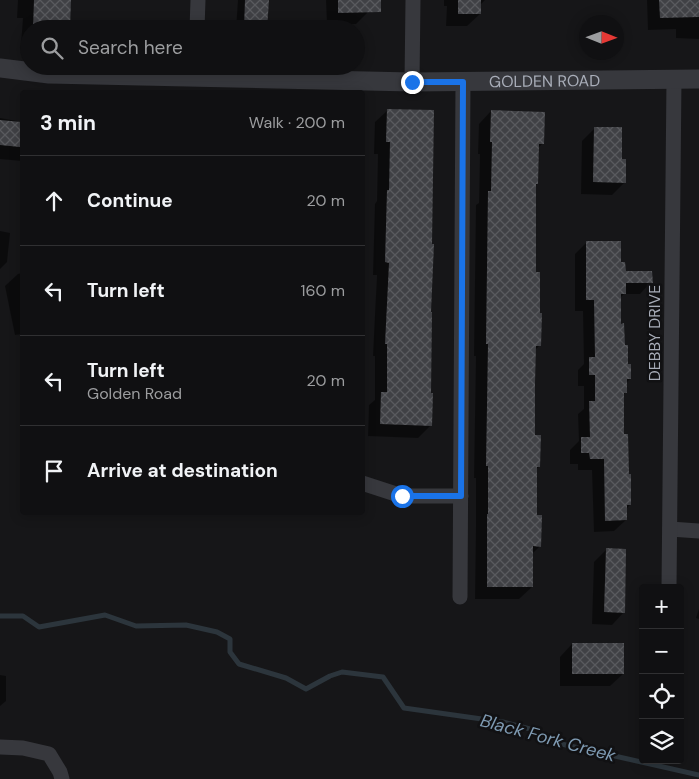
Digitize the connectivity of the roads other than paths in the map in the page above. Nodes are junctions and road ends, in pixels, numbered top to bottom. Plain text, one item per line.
1 (198, 0) edge
2 (413, 0) edge
3 (198, 20) edge
4 (0, 68) edge
5 (20, 70) edge
6 (218, 75) edge
7 (699, 78) edge
8 (674, 79) junction
9 (412, 82) junction
10 (463, 82) junction
11 (289, 85) edge
12 (365, 484) edge
13 (461, 496) junction
14 (670, 529) junction
15 (699, 531) edge
16 (670, 584) edge
17 (460, 597) dead end
18 (0, 748) edge
19 (62, 779) edge

1 - 3 street
2 - 9 street
4 - 5 street, GOLDEN ROAD
6 - 11 street, GOLDEN ROAD
7 - 8 street, GOLDEN ROAD
8 - 10 street, GOLDEN ROAD
8 - 14 street, DEBBY DRIVE
9 - 10 street, GOLDEN ROAD
9 - 11 street, GOLDEN ROAD
10 - 13 street
12 - 13 street
13 - 17 street
14 - 15 street
14 - 16 street, DEBBY DRIVE
18 - 19 street

